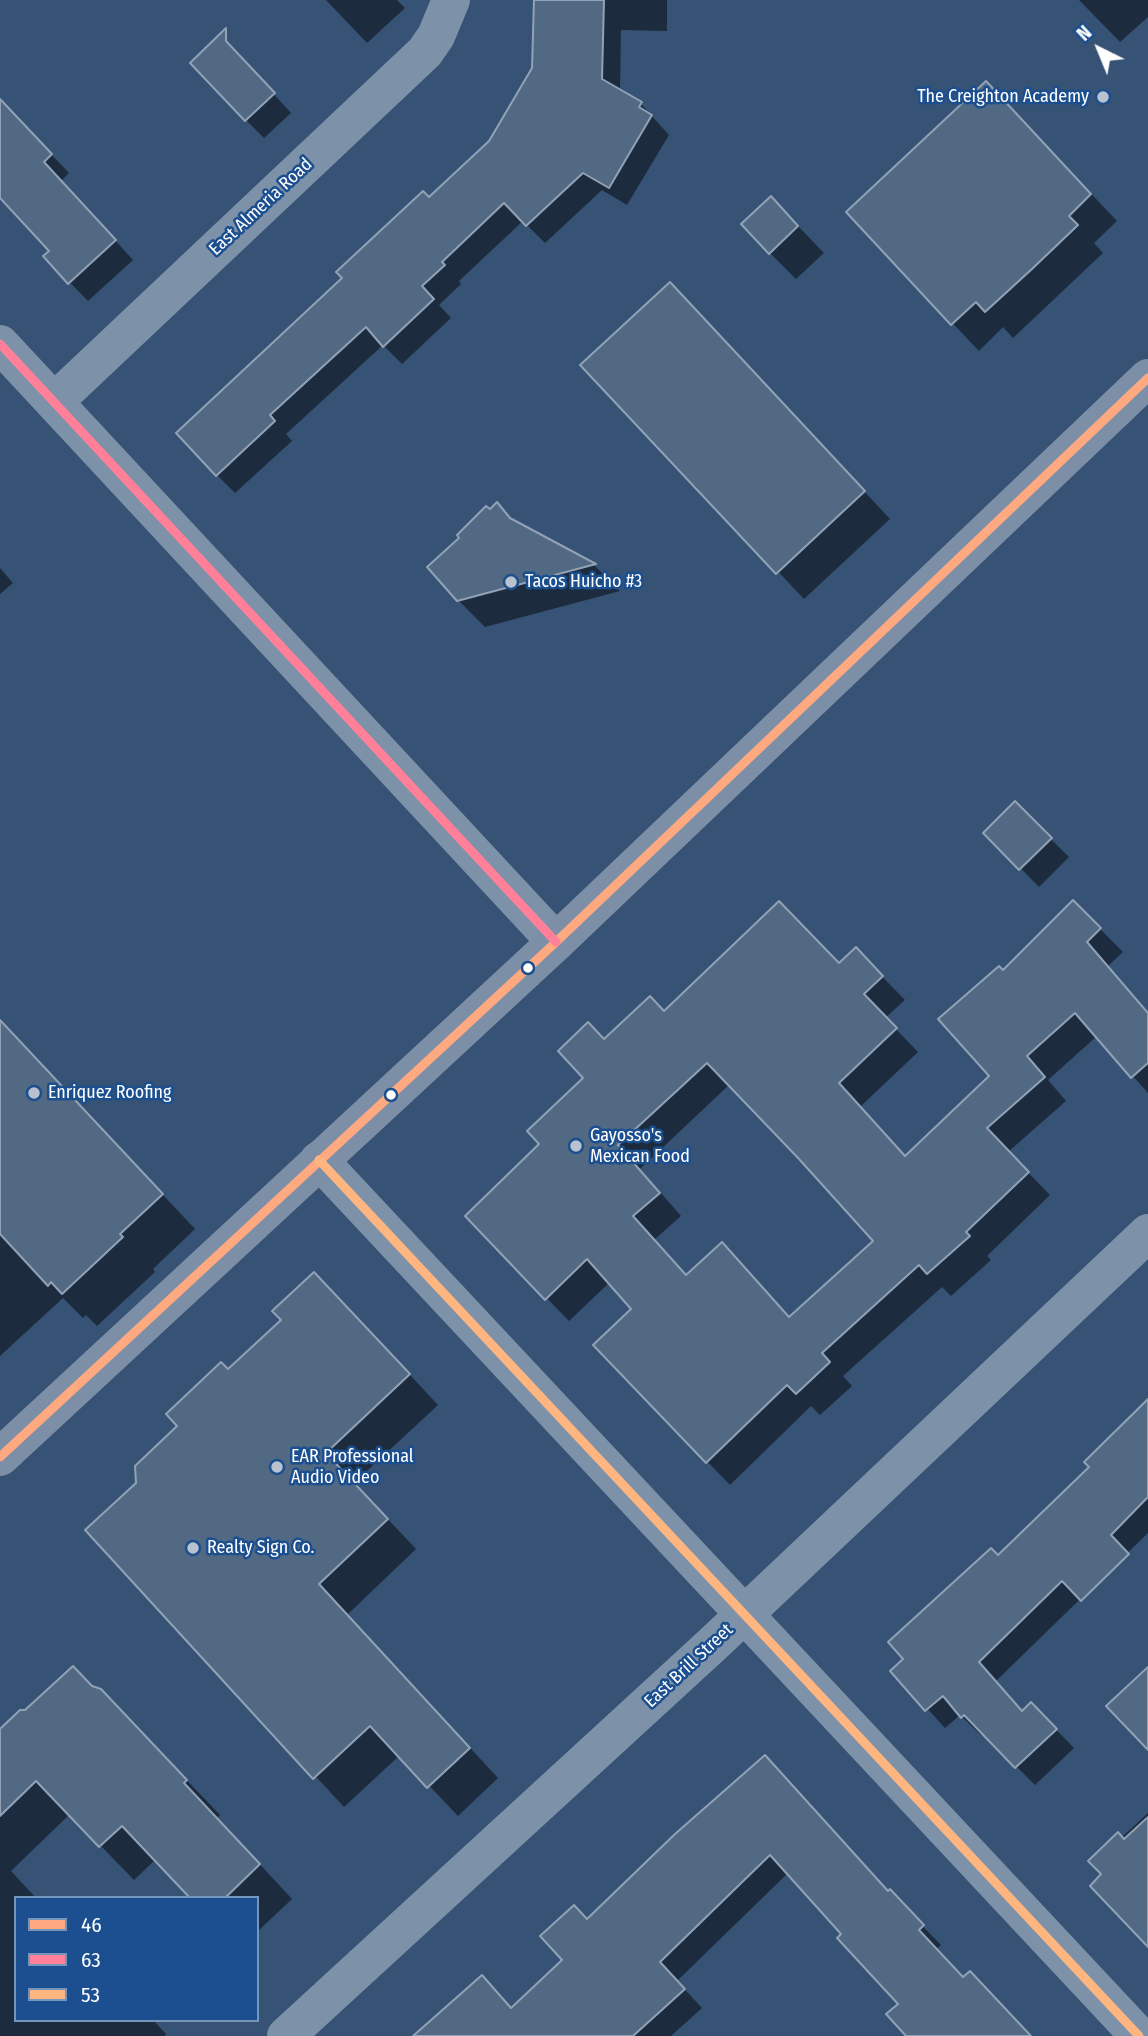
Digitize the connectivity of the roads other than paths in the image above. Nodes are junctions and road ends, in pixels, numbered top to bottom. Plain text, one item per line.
1 (451, 0) edge
2 (0, 344) edge
3 (1148, 378) edge
4 (54, 402) junction
5 (556, 942) junction
6 (319, 1160) junction
7 (1148, 1233) edge
8 (0, 1457) edge
9 (745, 1613) junction
10 (286, 2036) edge
11 (1139, 2036) edge

1 - 4 street, East Almeria Road
2 - 4 street
3 - 5 main road
4 - 5 street
5 - 6 main road
6 - 8 main road
6 - 9 street
7 - 9 street, East Brill Street
9 - 10 street, East Brill Street
9 - 11 street

